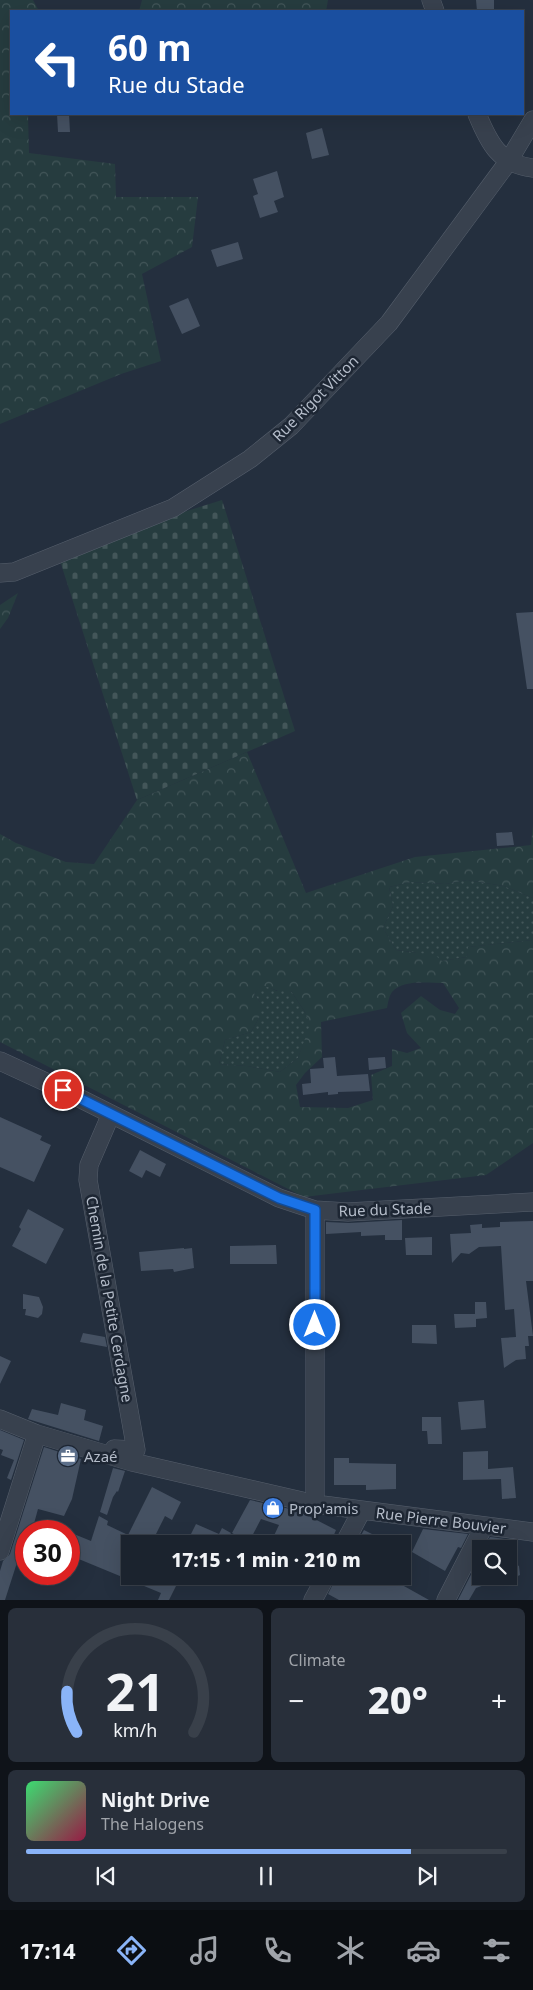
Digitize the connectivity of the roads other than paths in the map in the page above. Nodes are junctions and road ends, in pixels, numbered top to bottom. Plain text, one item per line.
1 (477, 115) edge
2 (533, 120) edge
3 (508, 162) junction
4 (533, 168) edge
5 (0, 573) edge
6 (0, 1060) edge
7 (111, 1114) junction
8 (533, 1202) edge
9 (315, 1210) junction
10 (0, 1419) edge
11 (37, 1434) junction
12 (100, 1452) junction
13 (315, 1504) junction
14 (362, 1510) junction
15 (484, 1526) junction
16 (533, 1532) edge
17 (349, 1535) edge
18 (0, 1551) edge
19 (321, 1585) edge
20 (313, 1600) edge
21 (446, 1600) edge

1 - 3 street
2 - 3 street, Rue Rigot Vitton
3 - 4 street
3 - 5 street, Rue Rigot Vitton
6 - 7 street, Rue du Stade
7 - 9 street, Rue du Stade
7 - 12 street, Chemin de la Petite Cerdagne
8 - 9 street, Rue du Stade
9 - 13 street
10 - 11 street, Rue Pierre Bouvier
11 - 12 street, Rue Pierre Bouvier
11 - 18 street
12 - 13 street, Rue Pierre Bouvier
13 - 14 street, Rue Pierre Bouvier
14 - 15 street, Rue Pierre Bouvier
14 - 17 street
15 - 16 street, Rue Pierre Bouvier
15 - 21 street
19 - 20 street

